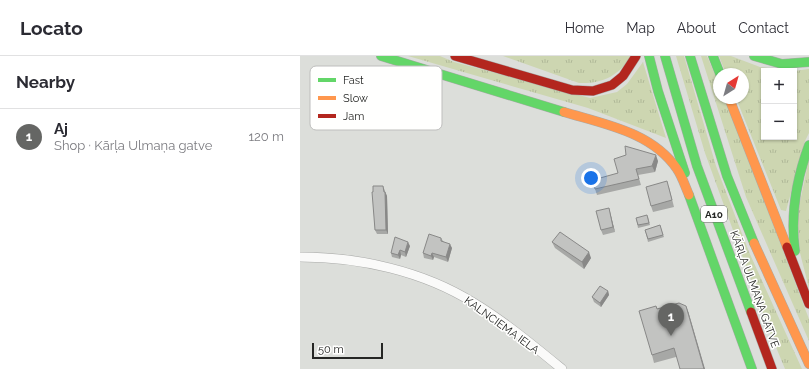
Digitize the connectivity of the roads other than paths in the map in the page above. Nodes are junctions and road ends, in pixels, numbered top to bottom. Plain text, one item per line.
1 (381, 56) edge
2 (455, 56) edge
3 (636, 56) edge
4 (649, 56) edge
5 (665, 56) edge
6 (690, 56) edge
7 (713, 56) edge
8 (754, 56) edge
9 (809, 62) edge
10 (414, 66) edge
11 (718, 68) edge
12 (442, 75) edge
13 (731, 104) edge
14 (809, 145) edge
15 (695, 209) junction
16 (300, 257) edge
17 (801, 284) junction
18 (809, 304) edge
19 (809, 364) edge
20 (562, 369) edge
21 (752, 369) edge
22 (772, 369) edge

1 - 10 highway
2 - 3 highway
4 - 15 highway
5 - 22 highway, KĀRĻA ULMAŅA GATVE / A10
6 - 19 highway, KĀRĻA ULMAŅA GATVE / A10
7 - 11 highway
8 - 9 highway
12 - 15 highway
13 - 17 highway
14 - 17 highway
15 - 21 highway
16 - 20 street, KALNCIEMA IELA
17 - 18 highway

